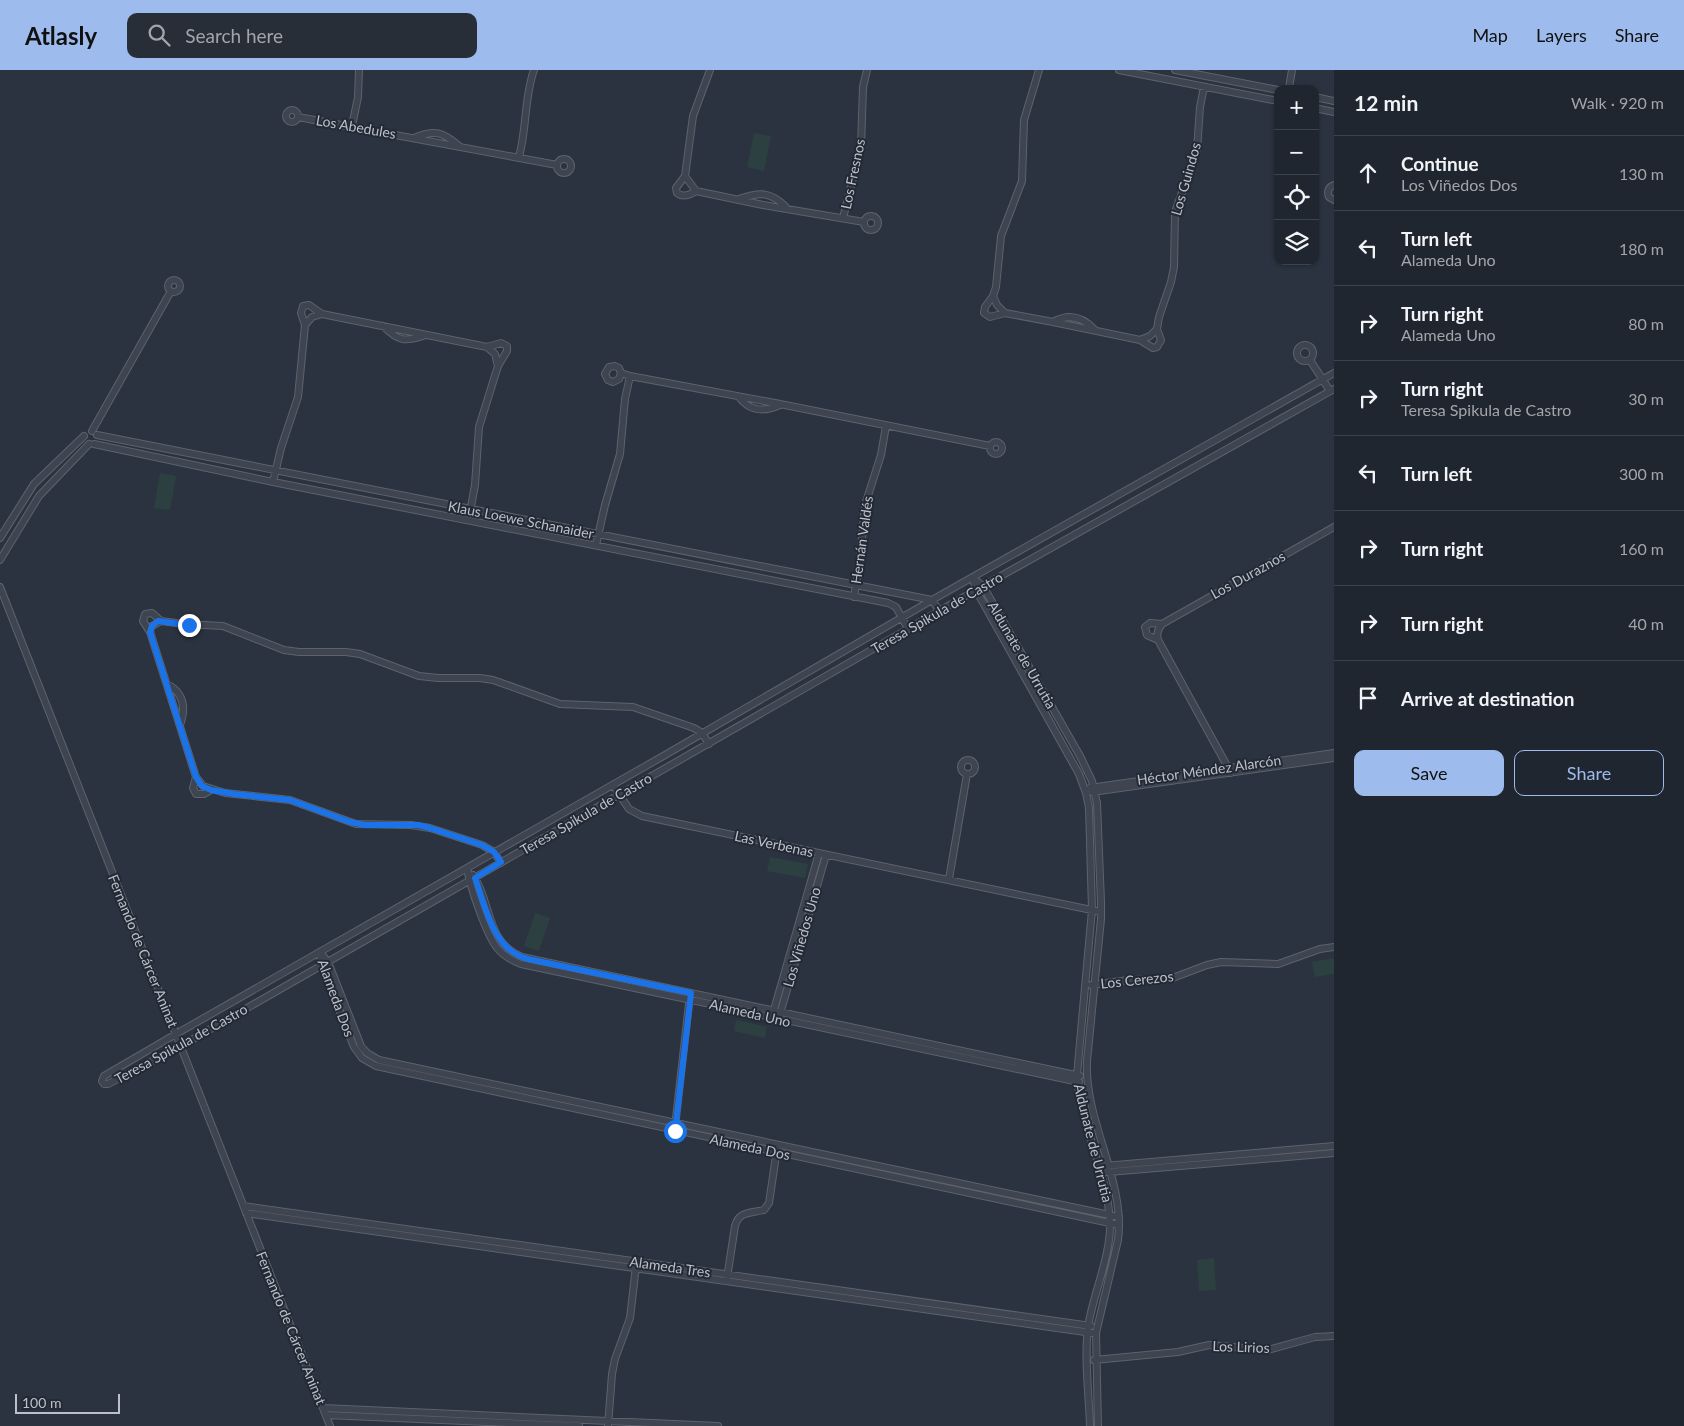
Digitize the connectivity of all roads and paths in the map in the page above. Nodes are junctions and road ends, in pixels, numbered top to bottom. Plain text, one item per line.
1 (359, 70) edge
2 (534, 70) edge
3 (710, 70) edge
4 (867, 70) edge
5 (1039, 70) edge
6 (1119, 70) edge
7 (1175, 70) edge
8 (1292, 70) edge
9 (1290, 85) edge
10 (1204, 87) junction
11 (1274, 91) edge
12 (1319, 98) edge
13 (1274, 99) edge
14 (1334, 101) edge
15 (1319, 109) edge
16 (1334, 112) edge
17 (298, 117) dead end
18 (352, 126) junction
19 (414, 138) junction
20 (459, 146) junction
21 (519, 157) junction
22 (557, 165) dead end
23 (685, 176) junction
24 (1334, 185) edge
25 (696, 191) junction
26 (738, 199) junction
27 (1334, 200) edge
28 (787, 208) junction
29 (843, 218) junction
30 (864, 222) dead end
31 (172, 291) dead end
32 (993, 296) junction
33 (1005, 313) junction
34 (322, 314) junction
35 (305, 325) junction
36 (383, 326) junction
37 (1157, 329) junction
38 (427, 335) junction
39 (1140, 340) junction
40 (487, 347) junction
41 (1310, 360) dead end
42 (498, 366) junction
43 (621, 373) dead end
44 (1334, 373) edge
45 (630, 376) junction
46 (1323, 379) junction
47 (1332, 390) edge
48 (740, 397) junction
49 (780, 405) junction
50 (886, 426) junction
51 (94, 433) junction
52 (84, 436) junction
53 (91, 444) junction
54 (990, 446) dead end
55 (1178, 462) junction
56 (276, 470) junction
57 (1184, 473) junction
58 (273, 482) junction
59 (471, 510) junction
60 (468, 520) junction
61 (1334, 527) edge
62 (598, 535) junction
63 (0, 538) edge
64 (596, 545) junction
65 (0, 560) edge
66 (973, 578) junction
67 (856, 585) junction
68 (983, 586) junction
69 (0, 587) edge
70 (976, 590) junction
71 (854, 596) junction
72 (932, 600) junction
73 (940, 612) junction
74 (902, 618) junction
75 (161, 621) junction
76 (1162, 624) junction
77 (908, 629) junction
78 (150, 632) junction
79 (1158, 640) junction
80 (167, 684) junction
81 (180, 726) junction
82 (702, 733) junction
83 (710, 744) junction
84 (1334, 753) edge
85 (1334, 758) edge
86 (1230, 770) junction
87 (967, 774) dead end
88 (613, 785) junction
89 (1095, 790) junction
90 (1086, 791) junction
91 (619, 795) junction
92 (494, 852) junction
93 (818, 853) junction
94 (826, 855) junction
95 (501, 862) junction
96 (467, 868) junction
97 (948, 879) junction
98 (472, 880) junction
99 (1092, 910) junction
100 (1101, 912) junction
101 (1334, 947) edge
102 (320, 952) junction
103 (324, 963) junction
104 (1085, 985) junction
105 (1094, 985) junction
106 (690, 996) junction
107 (777, 1011) junction
108 (775, 1019) junction
109 (176, 1034) junction
110 (181, 1046) junction
111 (1077, 1079) junction
112 (1087, 1081) junction
113 (676, 1123) junction
114 (675, 1131) junction
115 (778, 1145) junction
116 (1334, 1146) edge
117 (777, 1153) junction
118 (1334, 1153) edge
119 (1109, 1169) junction
120 (1099, 1170) junction
121 (244, 1206) junction
122 (246, 1214) junction
123 (1109, 1216) junction
124 (1119, 1217) junction
125 (1110, 1223) junction
126 (1119, 1224) junction
127 (636, 1266) junction
128 (726, 1278) junction
129 (1088, 1329) junction
130 (1097, 1330) junction
131 (1334, 1336) edge
132 (1088, 1360) junction
133 (1096, 1360) junction
134 (324, 1411) junction
135 (608, 1423) edge
136 (330, 1426) edge
137 (579, 1426) edge
138 (694, 1426) edge
139 (702, 1426) edge
140 (718, 1426) edge
141 (1090, 1426) edge
142 (1098, 1426) edge

1 - 18 street
2 - 21 street
3 - 23 street, Los Fresnos
4 - 29 street, Los Fresnos
5 - 32 street, Los Guindos
6 - 10 street
7 - 11 street
8 - 9 street
10 - 13 street
10 - 37 street, Los Guindos
12 - 14 street
15 - 16 street
17 - 18 street, Los Abedules
18 - 19 street, Los Abedules
19 - 20 street, Los Abedules
19 - 20 street, Los Abedules
20 - 21 street, Los Abedules
21 - 22 street, Los Abedules
23 - 25 street
23 - 25 street, Los Fresnos
24 - 27 street
25 - 26 street, Los Fresnos
26 - 28 street, Los Fresnos
26 - 28 street, Los Fresnos
28 - 29 street, Los Fresnos
29 - 30 street, Los Fresnos
31 - 51 street
32 - 33 street
32 - 33 street, Los Guindos
33 - 39 street, Los Guindos
34 - 35 street
34 - 35 street
34 - 36 street
35 - 56 street
36 - 38 street
36 - 38 street
37 - 39 street
37 - 39 street, Los Guindos
38 - 40 street
40 - 42 street
40 - 42 street
41 - 46 street
42 - 59 street
43 - 45 street
44 - 46 street, Teresa Spikula de Castro
45 - 48 street
45 - 62 street
46 - 47 street
46 - 55 street, Teresa Spikula de Castro
47 - 57 street, Teresa Spikula de Castro
48 - 49 street
48 - 49 street
49 - 50 street
50 - 54 street
50 - 67 street, Hernán Valdés
51 - 52 street
51 - 53 street
51 - 56 street, Klaus Loewe Schanaider
52 - 53 street
52 - 63 street
53 - 58 street, Klaus Loewe Schanaider
53 - 65 street
55 - 57 street
55 - 66 street, Teresa Spikula de Castro
56 - 58 street
56 - 59 street, Klaus Loewe Schanaider
57 - 68 street, Teresa Spikula de Castro
58 - 60 street, Klaus Loewe Schanaider
59 - 60 street
59 - 62 street, Klaus Loewe Schanaider
60 - 64 street, Klaus Loewe Schanaider
61 - 76 street, Los Duraznos
62 - 64 street
62 - 67 street, Klaus Loewe Schanaider
64 - 71 street, Klaus Loewe Schanaider
66 - 68 street, Aldunate de Urrutia
66 - 70 street, Aldunate de Urrutia
66 - 72 street, Teresa Spikula de Castro
67 - 71 street, Hernán Valdés
67 - 72 street, Klaus Loewe Schanaider
68 - 70 street, Teresa Spikula de Castro
68 - 89 street, Aldunate de Urrutia
69 - 109 street, Fernando de Cárcer Aninat
70 - 73 street, Teresa Spikula de Castro
70 - 90 street, Aldunate de Urrutia
71 - 74 street, Klaus Loewe Schanaider
72 - 73 street
72 - 74 street, Teresa Spikula de Castro
73 - 77 street, Teresa Spikula de Castro
74 - 77 street, Klaus Loewe Schanaider
74 - 82 street, Teresa Spikula de Castro
75 - 78 street
75 - 78 street
75 - 82 street
76 - 79 street
76 - 79 street, Los Duraznos
77 - 83 street, Teresa Spikula de Castro
78 - 80 street
79 - 86 street, Los Duraznos
80 - 81 street
80 - 81 street
81 - 92 street
82 - 83 street
82 - 88 street, Teresa Spikula de Castro
83 - 91 street, Teresa Spikula de Castro
84 - 86 street, Héctor Méndez Alarcón
85 - 86 street, Héctor Méndez Alarcón
86 - 89 street, Héctor Méndez Alarcón
87 - 97 street
88 - 91 street, Las Verbenas
88 - 92 street, Teresa Spikula de Castro
89 - 90 street, Héctor Méndez Alarcón
89 - 100 street, Aldunate de Urrutia
90 - 99 street, Aldunate de Urrutia
91 - 93 street, Las Verbenas
91 - 95 street, Teresa Spikula de Castro
92 - 95 street
92 - 96 street, Teresa Spikula de Castro
93 - 94 street, Las Verbenas
93 - 107 street, Los Viñedos Uno
94 - 97 street, Las Verbenas
94 - 107 street, Los Viñedos Uno
95 - 98 street, Teresa Spikula de Castro
96 - 98 street, Alameda Uno
96 - 102 street, Teresa Spikula de Castro
97 - 99 street, Las Verbenas
98 - 103 street, Teresa Spikula de Castro
98 - 106 street, Alameda Uno
99 - 100 street, Las Verbenas
99 - 104 street, Aldunate de Urrutia
100 - 105 street, Aldunate de Urrutia
101 - 105 street, Los Cerezos
102 - 103 street, Alameda Dos
102 - 109 street, Teresa Spikula de Castro
103 - 110 street, Teresa Spikula de Castro
103 - 113 street, Alameda Dos
103 - 114 street, Alameda Dos
104 - 105 street, Los Cerezos
104 - 111 street, Aldunate de Urrutia
105 - 112 street, Aldunate de Urrutia
106 - 107 street, Alameda Uno
106 - 108 street, Alameda Uno
106 - 113 street
107 - 108 street, Los Viñedos Uno
107 - 111 street, Alameda Uno
108 - 111 street, Alameda Uno
109 - 110 street, Fernando de Cárcer Aninat
109 - 110 street, Teresa Spikula de Castro
110 - 121 street, Fernando de Cárcer Aninat
111 - 112 street, Alameda Uno
111 - 120 street, Aldunate de Urrutia
112 - 119 street, Aldunate de Urrutia
113 - 114 street
113 - 115 street, Alameda Dos
114 - 117 street, Alameda Dos
115 - 117 street
115 - 123 street, Alameda Dos
116 - 119 street
117 - 125 street, Alameda Dos
117 - 128 street
118 - 119 street
119 - 120 street
119 - 124 street, Aldunate de Urrutia
120 - 123 street, Aldunate de Urrutia
121 - 122 street, Fernando de Cárcer Aninat
121 - 127 street, Alameda Tres
122 - 127 street, Alameda Tres
122 - 134 street, Fernando de Cárcer Aninat
123 - 124 street, Alameda Dos
123 - 125 street, Aldunate de Urrutia
124 - 126 street, Aldunate de Urrutia
125 - 126 street, Alameda Dos
125 - 129 street, Aldunate de Urrutia
126 - 130 street, Aldunate de Urrutia
127 - 128 street, Alameda Tres
127 - 135 street
128 - 129 street, Alameda Tres
129 - 130 street, Alameda Tres
129 - 132 street, Aldunate de Urrutia
130 - 133 street, Aldunate de Urrutia
131 - 133 street, Los Lirios
132 - 133 street, Los Lirios
132 - 141 street, Aldunate de Urrutia
133 - 142 street, Aldunate de Urrutia
134 - 135 street
134 - 136 street, Fernando de Cárcer Aninat
134 - 137 street
135 - 138 street
138 - 139 street
139 - 140 street

